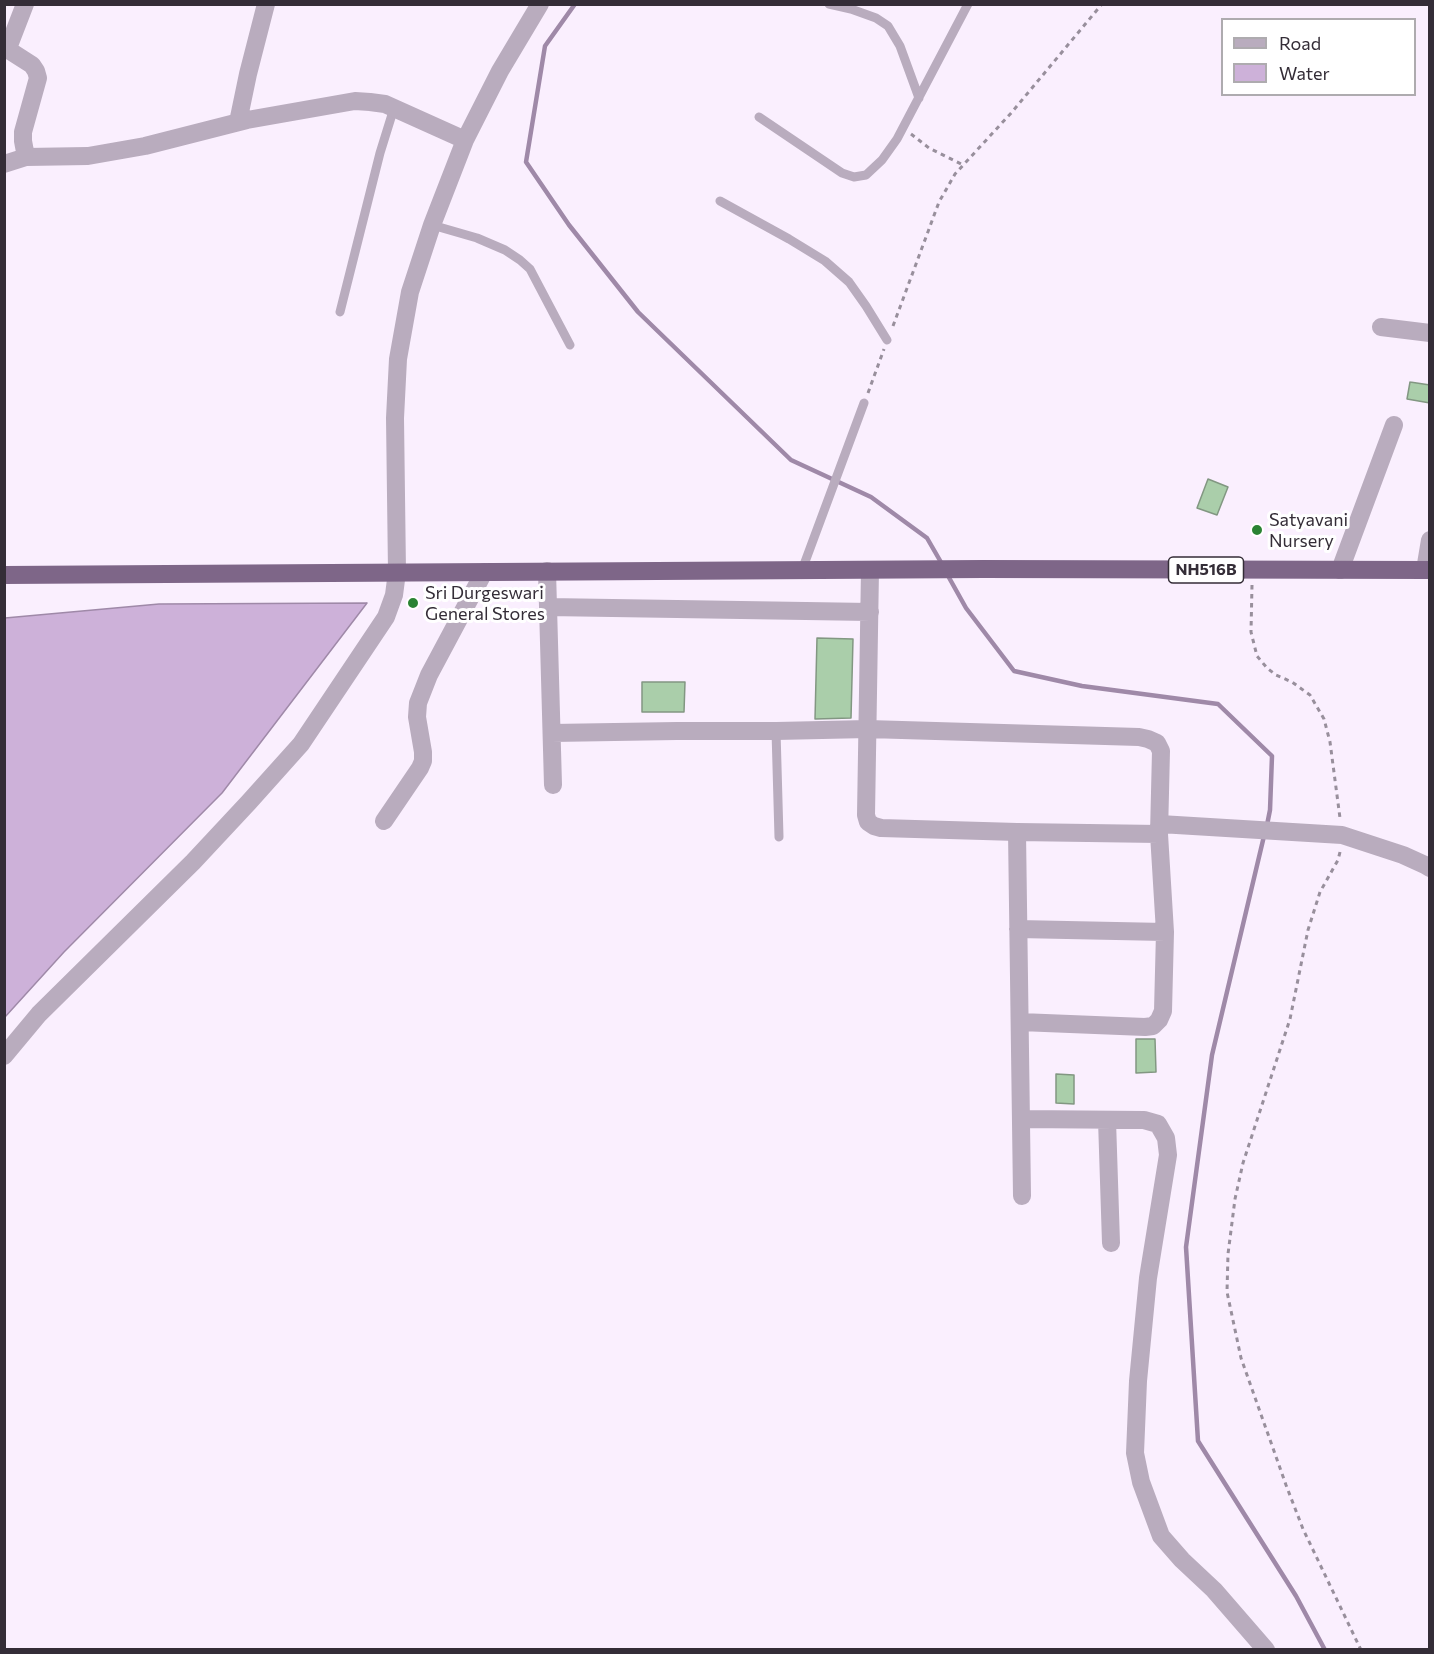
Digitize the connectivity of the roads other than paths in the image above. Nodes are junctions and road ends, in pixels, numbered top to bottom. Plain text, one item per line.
1 (25, 4) edge
2 (266, 4) edge
3 (540, 4) edge
4 (829, 4) edge
5 (968, 4) edge
6 (852, 7) edge
7 (6, 48) edge
8 (919, 98) junction
9 (394, 108) junction
10 (759, 117) dead end
11 (238, 122) junction
12 (465, 140) junction
13 (26, 157) junction
14 (4, 164) edge
15 (720, 201) dead end
16 (432, 225) junction
17 (340, 312) dead end
18 (1381, 327) dead end
19 (1430, 333) edge
20 (888, 340) road end
21 (570, 345) dead end
22 (864, 403) road end
23 (1394, 425) dead end
24 (1430, 540) edge
25 (802, 570) junction
26 (870, 570) junction
27 (1340, 570) junction
28 (1427, 570) edge
29 (547, 571) junction
30 (397, 572) junction
31 (484, 572) junction
32 (4, 574) edge
33 (548, 608) junction
34 (870, 612) junction
35 (868, 729) junction
36 (776, 731) junction
37 (552, 733) junction
38 (554, 786) dead end
39 (384, 821) dead end
40 (1160, 829) junction
41 (1017, 832) junction
42 (779, 837) dead end
43 (1430, 868) edge
44 (1018, 928) junction
45 (1165, 932) junction
46 (1020, 1022) junction
47 (4, 1056) edge
48 (1021, 1119) junction
49 (1107, 1120) junction
50 (1022, 1196) dead end
51 (1111, 1243) dead end
52 (1266, 1650) edge

1 - 7 street
2 - 11 street
3 - 12 street
4 - 6 lane
5 - 8 lane
6 - 8 lane
7 - 13 street
8 - 10 lane
9 - 11 street
9 - 12 street
9 - 17 lane
11 - 13 street
12 - 16 street
13 - 14 street
15 - 20 lane
16 - 21 lane
16 - 30 street
18 - 19 street
22 - 25 lane
23 - 27 street
24 - 28 street
25 - 26 highway, NH516B
25 - 29 highway, NH516B
26 - 27 highway, NH516B
26 - 34 street
27 - 28 highway, NH516B
29 - 31 highway, NH516B
29 - 33 street
30 - 31 highway, NH516B
30 - 32 highway, NH516B
30 - 47 street
31 - 39 street
33 - 34 street
33 - 37 street
34 - 35 street
35 - 36 street
35 - 40 street
35 - 41 street
36 - 37 street
36 - 42 lane
37 - 38 street
40 - 41 street
40 - 43 street
40 - 45 street
41 - 44 street
44 - 45 street
44 - 46 street
45 - 46 street
46 - 48 street
48 - 49 street
48 - 50 street
49 - 51 street
49 - 52 street

